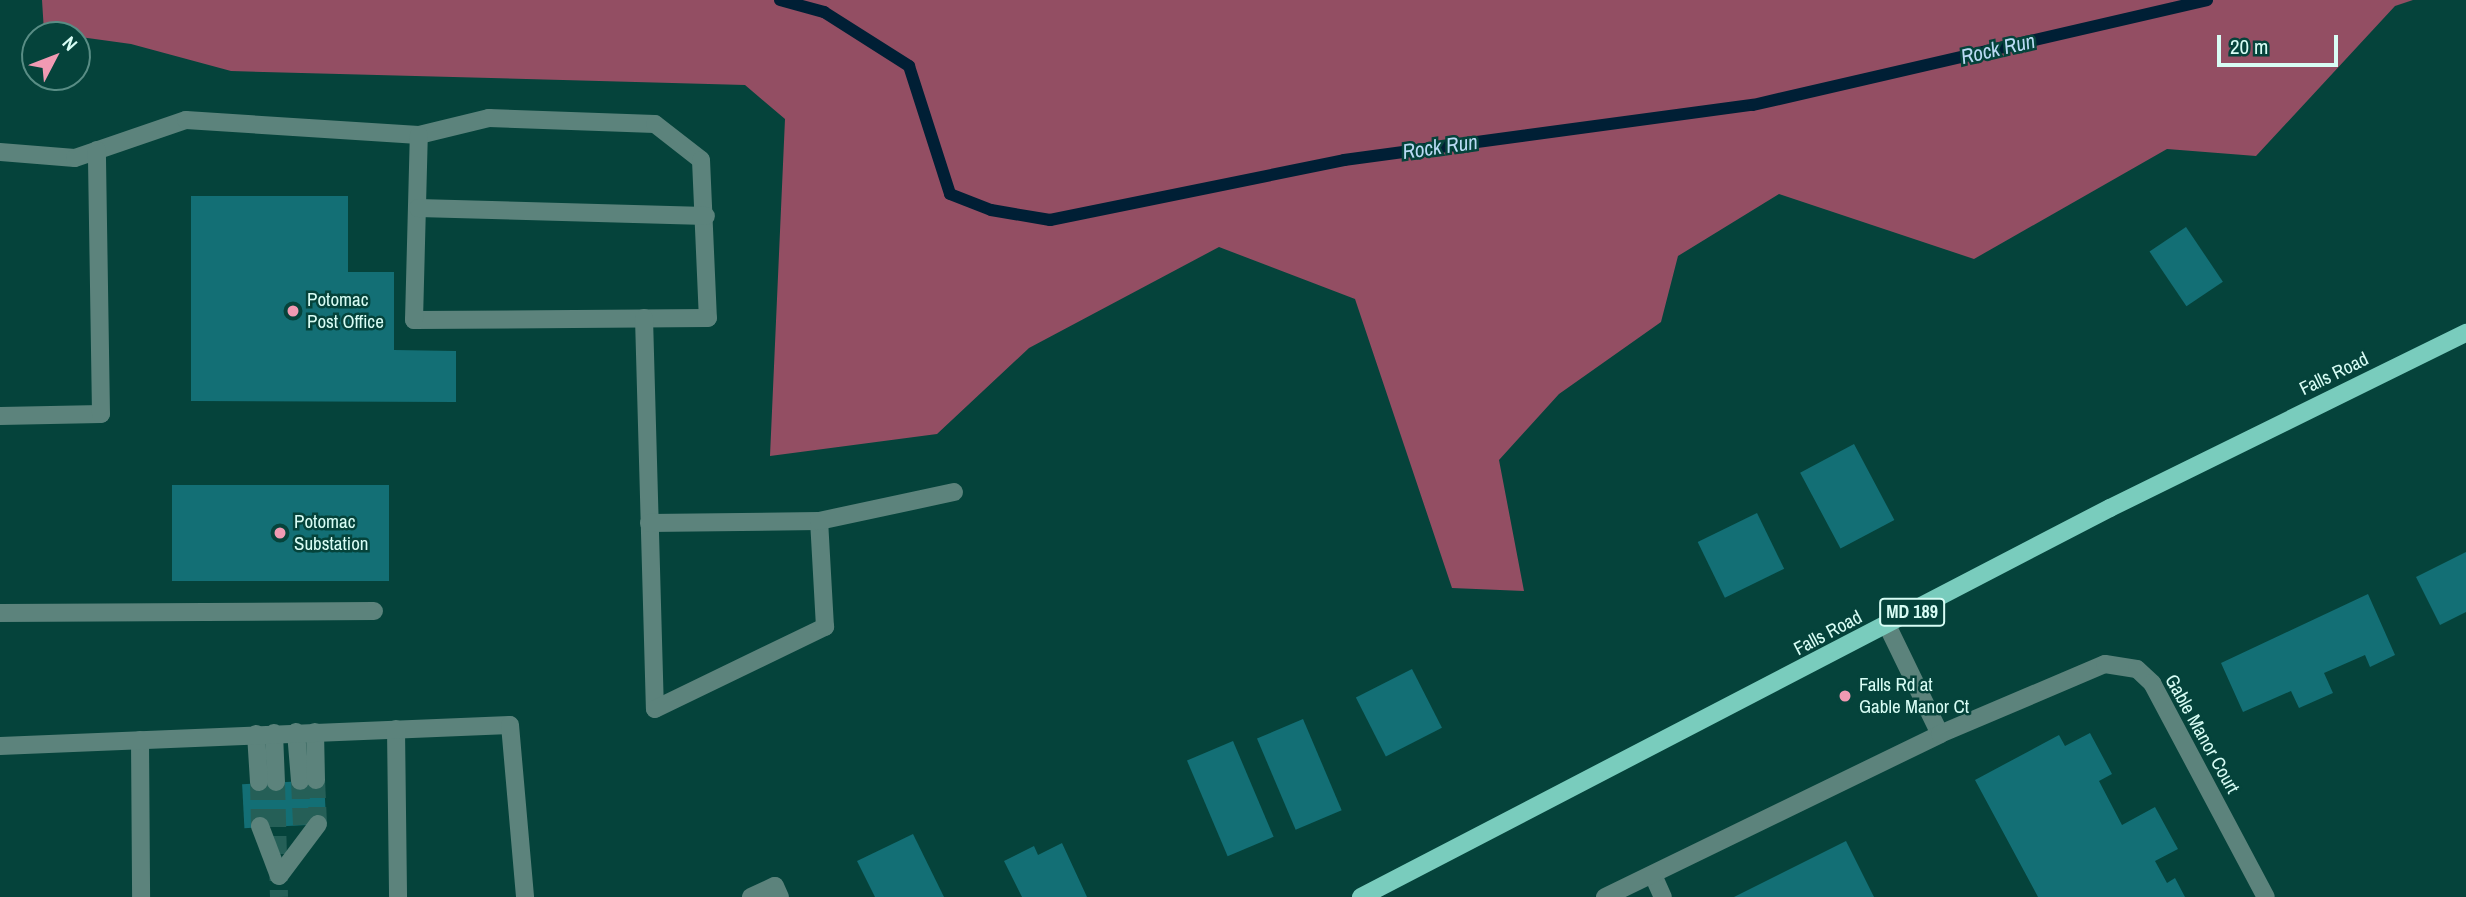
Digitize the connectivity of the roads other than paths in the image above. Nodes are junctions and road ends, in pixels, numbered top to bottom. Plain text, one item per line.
1 (419, 135) junction
2 (97, 150) junction
3 (0, 152) edge
4 (418, 208) junction
5 (706, 216) junction
6 (643, 318) junction
7 (2466, 333) edge
8 (0, 416) edge
9 (954, 492) dead end
10 (819, 521) junction
11 (649, 523) junction
12 (373, 611) dead end
13 (0, 613) edge
14 (1887, 625) junction
15 (396, 729) junction
16 (296, 732) junction
17 (315, 732) junction
18 (274, 733) junction
19 (256, 734) junction
20 (1940, 734) junction
21 (140, 740) junction
22 (0, 746) edge
23 (310, 825) tunnel mouth
24 (260, 826) tunnel mouth
25 (1653, 874) junction
26 (1383, 892) edge
27 (523, 896) edge
28 (141, 897) edge
29 (398, 897) edge
30 (751, 897) edge
31 (780, 897) edge
32 (1362, 897) edge
33 (1605, 897) edge
34 (1663, 897) edge
35 (2266, 897) edge

1 - 2 lane
1 - 4 lane
1 - 5 lane
2 - 3 lane
2 - 8 lane
4 - 5 lane
4 - 6 lane
5 - 6 lane
6 - 11 lane
7 - 14 main road, Falls Road / MD 189
9 - 10 lane
10 - 11 lane
10 - 11 lane
12 - 13 lane
14 - 20 lane
14 - 26 main road, Falls Road / MD 189
15 - 17 lane
15 - 27 lane
15 - 29 lane
16 - 17 lane
16 - 17 lane
16 - 18 lane
18 - 19 lane
18 - 19 lane
19 - 21 lane
20 - 25 lane, Gable Manor Court
20 - 35 lane, Gable Manor Court
21 - 22 lane
21 - 28 lane
23 - 24 lane
25 - 33 lane, Gable Manor Court
25 - 34 lane
26 - 32 main road, Falls Road / MD 189
30 - 31 lane

